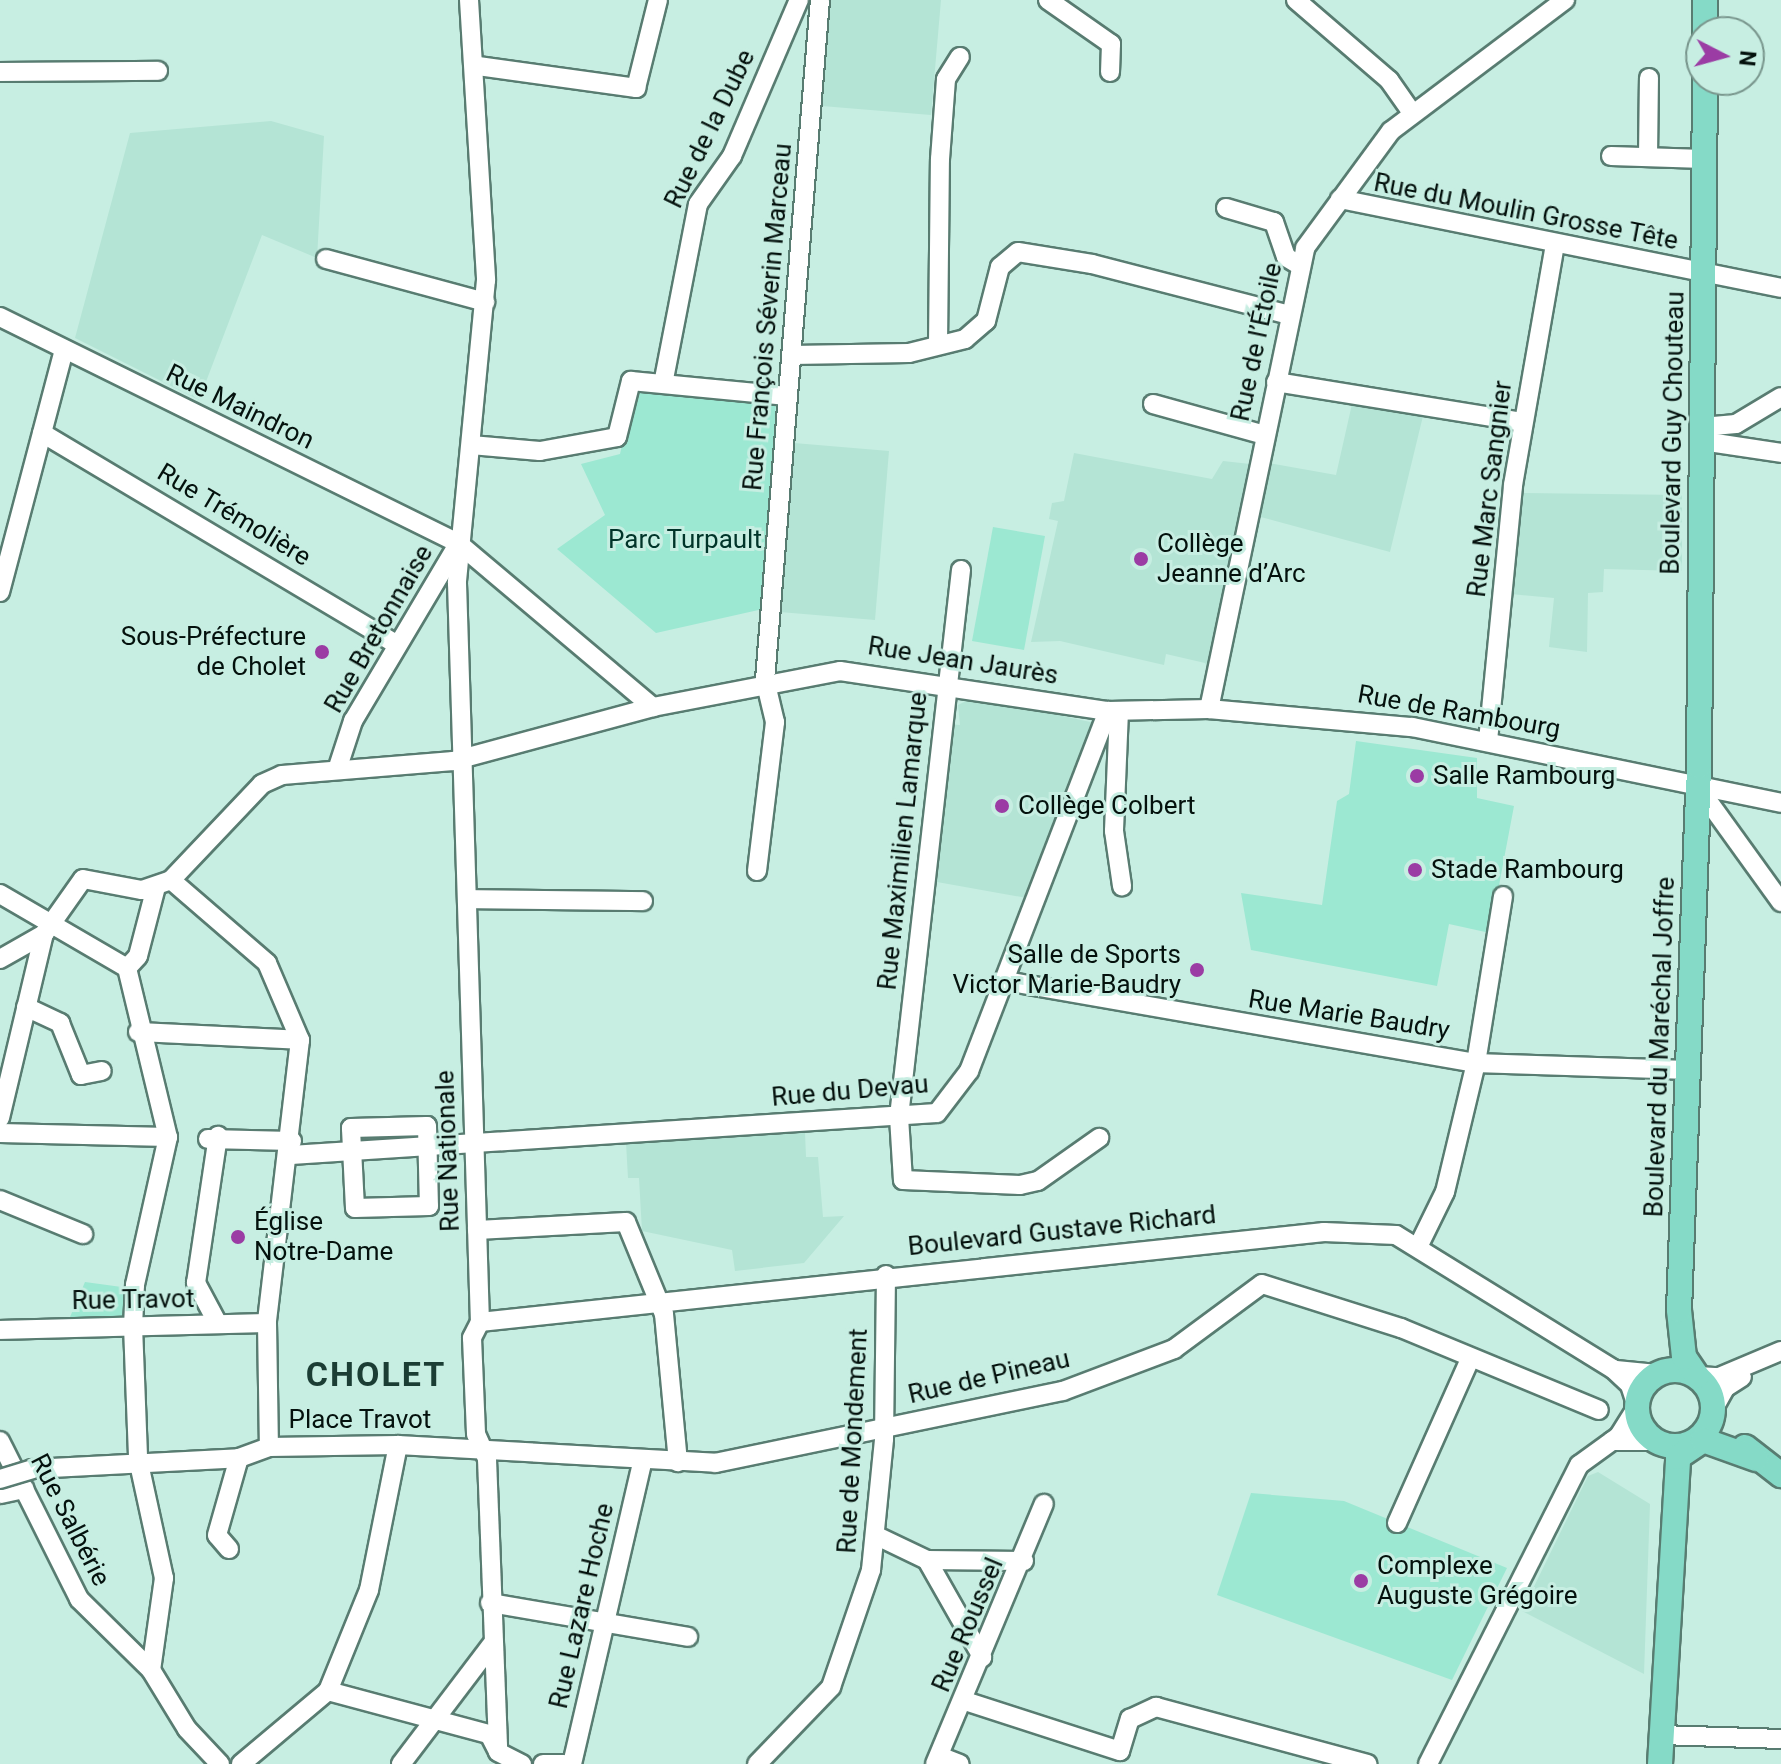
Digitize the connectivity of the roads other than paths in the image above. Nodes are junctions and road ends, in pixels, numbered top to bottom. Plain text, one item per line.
1 (469, 0) edge
2 (658, 0) edge
3 (799, 0) edge
4 (820, 0) edge
5 (1048, 0) edge
6 (1296, 0) edge
7 (1565, 0) edge
8 (960, 57) dead end
9 (478, 66) junction
10 (158, 71) dead end
11 (0, 72) edge
12 (1110, 72) dead end
13 (1649, 78) dead end
14 (1705, 96) edge
15 (1411, 112) junction
16 (1611, 156) dead end
17 (1648, 157) junction
18 (1704, 159) junction
19 (1340, 199) junction
20 (1226, 208) dead end
21 (1555, 245) junction
22 (326, 259) dead end
23 (1299, 265) junction
24 (1703, 273) junction
25 (1781, 288) edge
26 (485, 302) junction
27 (1289, 315) junction
28 (0, 317) edge
29 (938, 345) junction
30 (64, 349) junction
31 (792, 355) junction
32 (664, 379) junction
33 (1276, 382) junction
34 (787, 396) junction
35 (1781, 397) edge
36 (1153, 404) dead end
37 (1522, 422) junction
38 (1736, 424) junction
39 (42, 433) junction
40 (1702, 434) junction
41 (1265, 435) junction
42 (1740, 443) junction
43 (471, 445) junction
44 (1781, 453) edge
45 (458, 543) junction
46 (961, 570) dead end
47 (0, 592) edge
48 (397, 645) junction
49 (947, 683) junction
50 (766, 687) junction
51 (653, 707) junction
52 (1209, 709) junction
53 (1114, 711) junction
54 (1488, 741) junction
55 (463, 759) junction
56 (337, 770) junction
57 (1698, 787) junction
58 (1781, 803) edge
59 (757, 871) dead end
60 (163, 884) junction
61 (1122, 886) dead end
62 (0, 894) edge
63 (1503, 896) dead end
64 (467, 899) junction
65 (643, 901) dead end
66 (1781, 902) edge
67 (48, 928) junction
68 (0, 959) edge
69 (127, 968) junction
70 (1005, 981) junction
71 (26, 1007) junction
72 (138, 1032) junction
73 (300, 1040) junction
74 (1476, 1063) junction
75 (1687, 1070) junction
76 (102, 1071) dead end
77 (4, 1079) edge
78 (899, 1117) junction
79 (0, 1118) edge
80 (0, 1133) edge
81 (168, 1137) junction
82 (1099, 1138) dead end
83 (473, 1145) junction
84 (291, 1148) junction
85 (427, 1148) junction
86 (351, 1152) junction
87 (0, 1200) edge
88 (477, 1230) junction
89 (83, 1234) dead end
90 (1418, 1247) junction
91 (886, 1275) junction
92 (659, 1304) junction
93 (1679, 1310) junction
94 (480, 1322) junction
95 (267, 1323) junction
96 (218, 1324) junction
97 (133, 1326) junction
98 (0, 1330) edge
99 (1781, 1351) edge
100 (1470, 1359) junction
101 (1761, 1361) junction
102 (1613, 1369) junction
103 (1657, 1374) junction
104 (1697, 1376) junction
105 (1637, 1407) junction
106 (1599, 1410) dead end
107 (1713, 1410) junction
108 (884, 1427) junction
109 (0, 1441) edge
110 (1655, 1441) junction
111 (1609, 1442) junction
112 (1694, 1442) junction
113 (398, 1445) junction
114 (269, 1447) junction
115 (484, 1448) junction
116 (677, 1456) junction
117 (239, 1458) junction
118 (138, 1459) junction
119 (1756, 1459) junction
120 (643, 1460) junction
121 (1781, 1475) edge
122 (0, 1479) edge
123 (24, 1489) junction
124 (0, 1494) edge
125 (1044, 1504) dead end
126 (1671, 1504) junction
127 (1397, 1523) dead end
128 (879, 1537) junction
129 (229, 1549) dead end
130 (927, 1560) junction
131 (1024, 1561) junction
132 (490, 1603) junction
133 (604, 1623) junction
134 (688, 1637) dead end
135 (492, 1644) junction
136 (982, 1657) junction
137 (151, 1670) junction
138 (328, 1691) junction
139 (965, 1701) junction
140 (434, 1720) junction
141 (1661, 1735) junction
142 (1781, 1739) edge
143 (498, 1752) junction
144 (1118, 1757) edge
145 (937, 1760) edge
146 (220, 1764) edge
147 (241, 1764) edge
148 (401, 1764) edge
149 (522, 1764) edge
150 (543, 1764) edge
151 (564, 1764) edge
152 (572, 1764) edge
153 (757, 1764) edge
154 (960, 1764) edge
155 (1367, 1764) edge
156 (1428, 1764) edge
157 (1660, 1764) edge

1 - 9 street
2 - 9 street
3 - 32 street, Rue de la Dube
4 - 31 street, Rue François Séverin Marceau
5 - 12 street
6 - 15 street
7 - 15 street, Rue de l’Étoile
8 - 29 street
9 - 26 street
10 - 11 street
13 - 17 street
14 - 18 main road, Boulevard Guy Chouteau
15 - 19 street, Rue de l’Étoile
16 - 17 street
17 - 18 street
18 - 24 main road, Boulevard Guy Chouteau
19 - 21 street, Rue du Moulin Grosse Tête
19 - 23 street, Rue de l’Étoile
20 - 23 street
21 - 24 street, Rue du Moulin Grosse Tête
21 - 37 street, Rue Marc Sangnier
22 - 26 street
23 - 27 street, Rue de l’Étoile
24 - 25 street, Rue du Moulin Grosse Tête
24 - 40 main road, Boulevard Guy Chouteau
26 - 43 street
27 - 29 street
27 - 33 street, Rue de l’Étoile
28 - 30 street, Rue Maindron
29 - 31 street
30 - 39 street
30 - 45 street, Rue Maindron
31 - 34 street, Rue François Séverin Marceau
32 - 34 street
32 - 43 street
33 - 37 street
33 - 41 street, Rue de l’Étoile
34 - 50 street, Rue François Séverin Marceau
35 - 38 street
36 - 41 street
37 - 54 street, Rue Marc Sangnier
38 - 40 street
38 - 42 street
39 - 47 street
39 - 48 street, Rue Trémolière
40 - 42 street
40 - 57 main road, Boulevard Guy Chouteau
41 - 52 street, Rue de l’Étoile
42 - 44 street
43 - 45 street
45 - 48 street, Rue Bretonnaise
45 - 51 street, Rue Maindron
45 - 55 street, Rue Nationale
46 - 49 street, Rue Maximilien Lamarque
48 - 56 street, Rue Bretonnaise
49 - 50 street, Rue Jean Jaurès
49 - 53 street, Rue Jean Jaurès
49 - 78 street, Rue Maximilien Lamarque
50 - 51 street, Rue Jean Jaurès
50 - 59 street, Rue François Séverin Marceau
51 - 55 street, Rue Jean Jaurès
52 - 53 street, Rue Jean Jaurès
52 - 54 street, Rue de Rambourg
53 - 61 street
53 - 70 street, Rue du Devau
54 - 57 street, Rue de Rambourg
55 - 56 street, Rue Jean Jaurès
55 - 64 street, Rue Nationale
56 - 60 street
57 - 58 street, Rue de Rambourg
57 - 66 street
57 - 75 main road, Boulevard du Maréchal Joffre
60 - 67 street
60 - 69 street
60 - 73 street
62 - 67 street
63 - 74 street
64 - 65 street
64 - 83 street, Rue Nationale
67 - 68 street
67 - 69 street
67 - 71 street
69 - 72 street
70 - 74 street, Rue Marie Baudry
70 - 78 street, Rue du Devau
71 - 76 street
71 - 77 street
72 - 73 street
72 - 81 street
73 - 84 street
74 - 75 street, Rue Marie Baudry
74 - 90 street
75 - 93 main road, Boulevard du Maréchal Joffre
77 - 79 street
78 - 82 street, Rue Maximilien Lamarque
78 - 83 street, Rue du Devau
80 - 81 street
81 - 97 street
83 - 85 street, Rue du Devau
83 - 88 street, Rue Nationale
84 - 86 street, Rue du Devau
84 - 95 street
84 - 96 street, Rue du Devau
85 - 86 street, Rue du Devau
85 - 86 street
87 - 89 street
88 - 92 street
88 - 94 street, Rue Nationale
90 - 91 street, Boulevard Gustave Richard
90 - 102 street, Boulevard Gustave Richard
91 - 92 street, Boulevard Gustave Richard
91 - 108 street, Rue de Mondement
92 - 94 street, Boulevard Gustave Richard
92 - 116 street
93 - 103 main road, Boulevard du Maréchal Joffre
93 - 104 main road, Boulevard du Maréchal Joffre
94 - 115 street, Rue Nationale
95 - 96 street, Rue Travot
95 - 114 street
96 - 97 street, Rue Travot
97 - 98 street, Rue Travot
97 - 118 street
99 - 101 street
100 - 106 street, Rue de Pineau
100 - 108 street, Rue de Pineau
100 - 127 street
101 - 104 street
101 - 107 street
102 - 103 street, Boulevard Gustave Richard
102 - 105 street, Boulevard Gustave Richard
103 - 104 main road
103 - 105 main road
104 - 107 main road
105 - 110 main road
105 - 111 street
107 - 112 main road
107 - 119 main road
108 - 116 street, Rue de Pineau
108 - 128 street, Rue de Mondement
109 - 123 street, Rue Salbérie
110 - 111 street
110 - 112 main road
110 - 126 main road
111 - 156 street
112 - 119 main road
112 - 126 main road
113 - 114 street, Place Travot
113 - 115 street, Place Travot
113 - 138 street
114 - 117 street, Place Travot
115 - 120 street
115 - 132 street, Rue Nationale
116 - 120 street, Rue de Pineau
117 - 118 street, Place Travot
117 - 129 street
118 - 122 street, Place Travot, bridge
118 - 137 street
119 - 121 main road
120 - 133 street, Rue Lazare Hoche
123 - 124 street
123 - 137 street, Rue Salbérie
125 - 131 street, Rue Roussel
126 - 141 main road
128 - 130 street
128 - 153 street, Rue de Mondement
130 - 131 street
130 - 136 street
131 - 136 street, Rue Roussel
132 - 133 street
132 - 135 street, Rue Nationale
133 - 134 street
133 - 152 street, Rue Lazare Hoche
135 - 140 street
135 - 143 street, Rue Nationale
136 - 139 street, Rue Roussel
137 - 146 street, Rue Salbérie
138 - 140 street
138 - 147 street
139 - 144 street
139 - 145 street, Rue Roussel
140 - 143 street
140 - 148 street
141 - 142 street
141 - 157 main road
143 - 149 street
144 - 155 street
145 - 154 street
150 - 151 street

